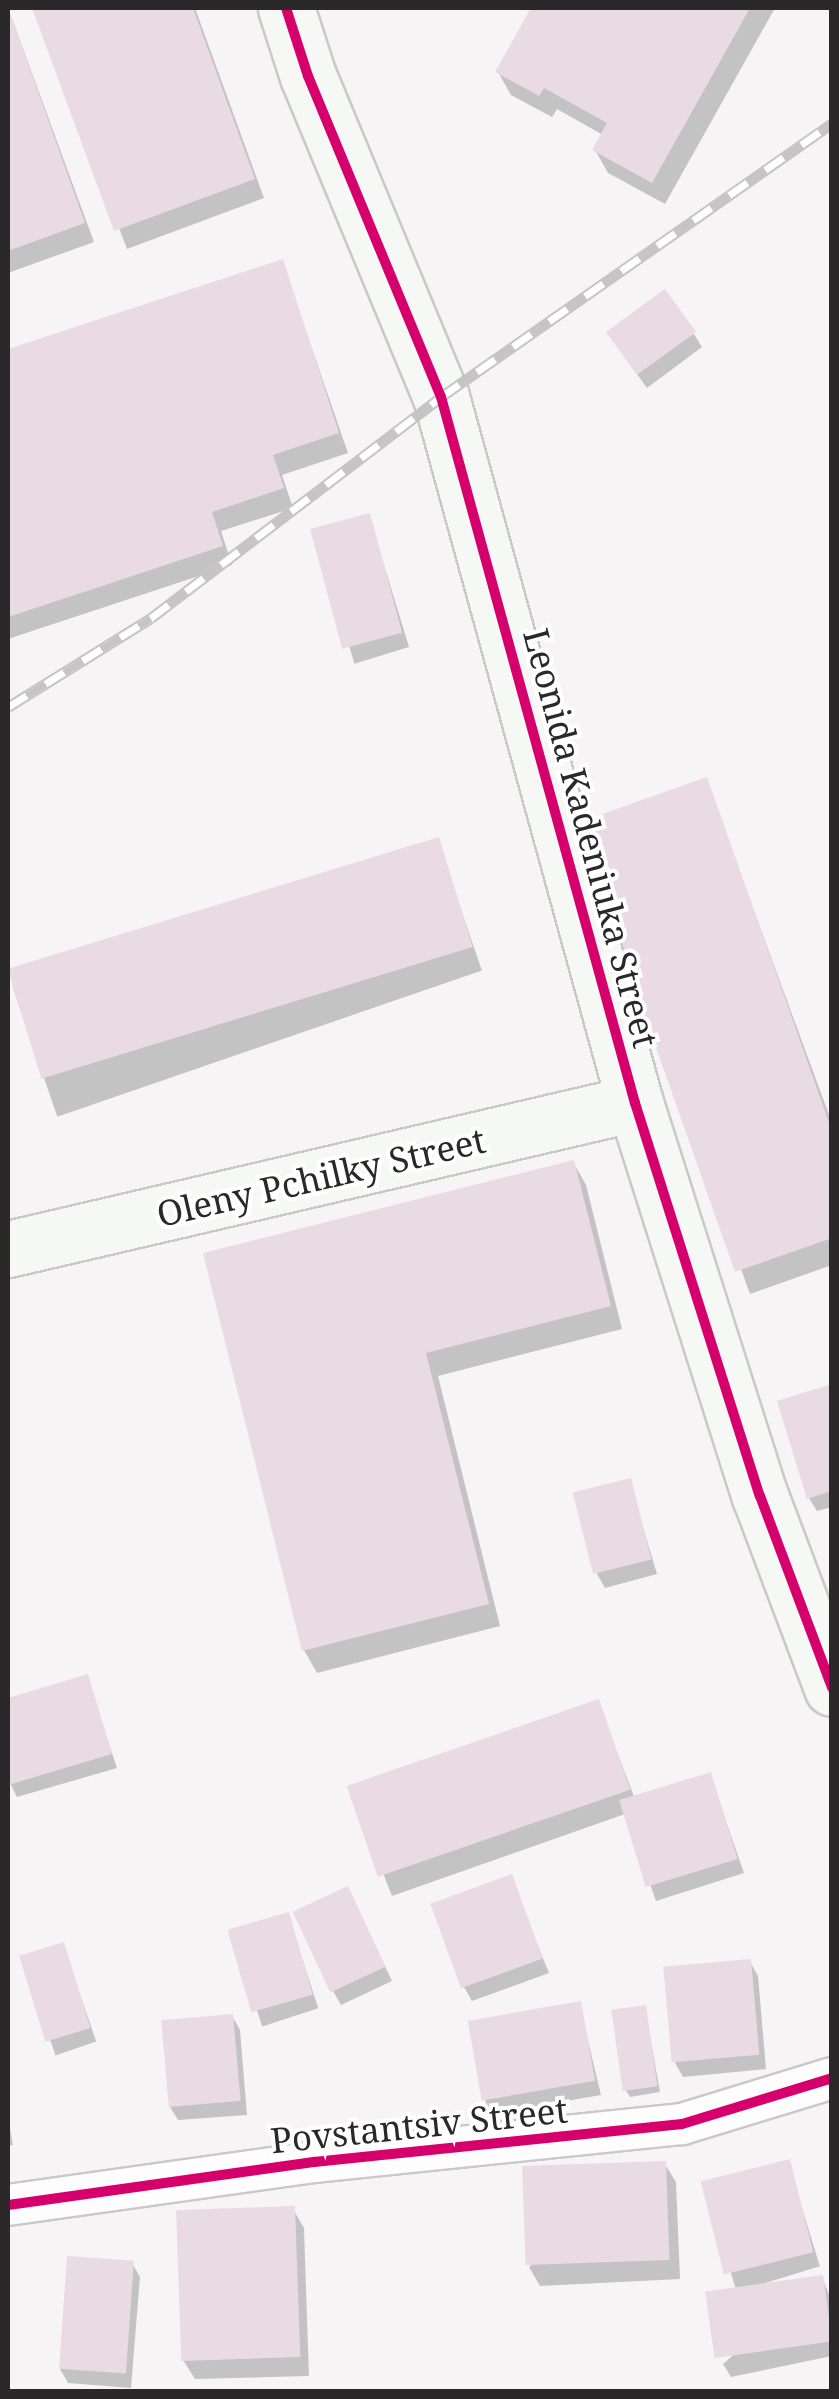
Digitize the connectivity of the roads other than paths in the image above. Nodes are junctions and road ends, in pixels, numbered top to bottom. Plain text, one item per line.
1 (286, 8) edge
2 (635, 1103) junction
3 (8, 1249) edge
4 (832, 1688) edge
5 (832, 2078) edge
6 (8, 2205) edge

1 - 2 street, Leonida Kadeniuka Street
2 - 3 street, Oleny Pchilky Street
2 - 4 street, Leonida Kadeniuka Street
5 - 6 street, Povstantsiv Street

